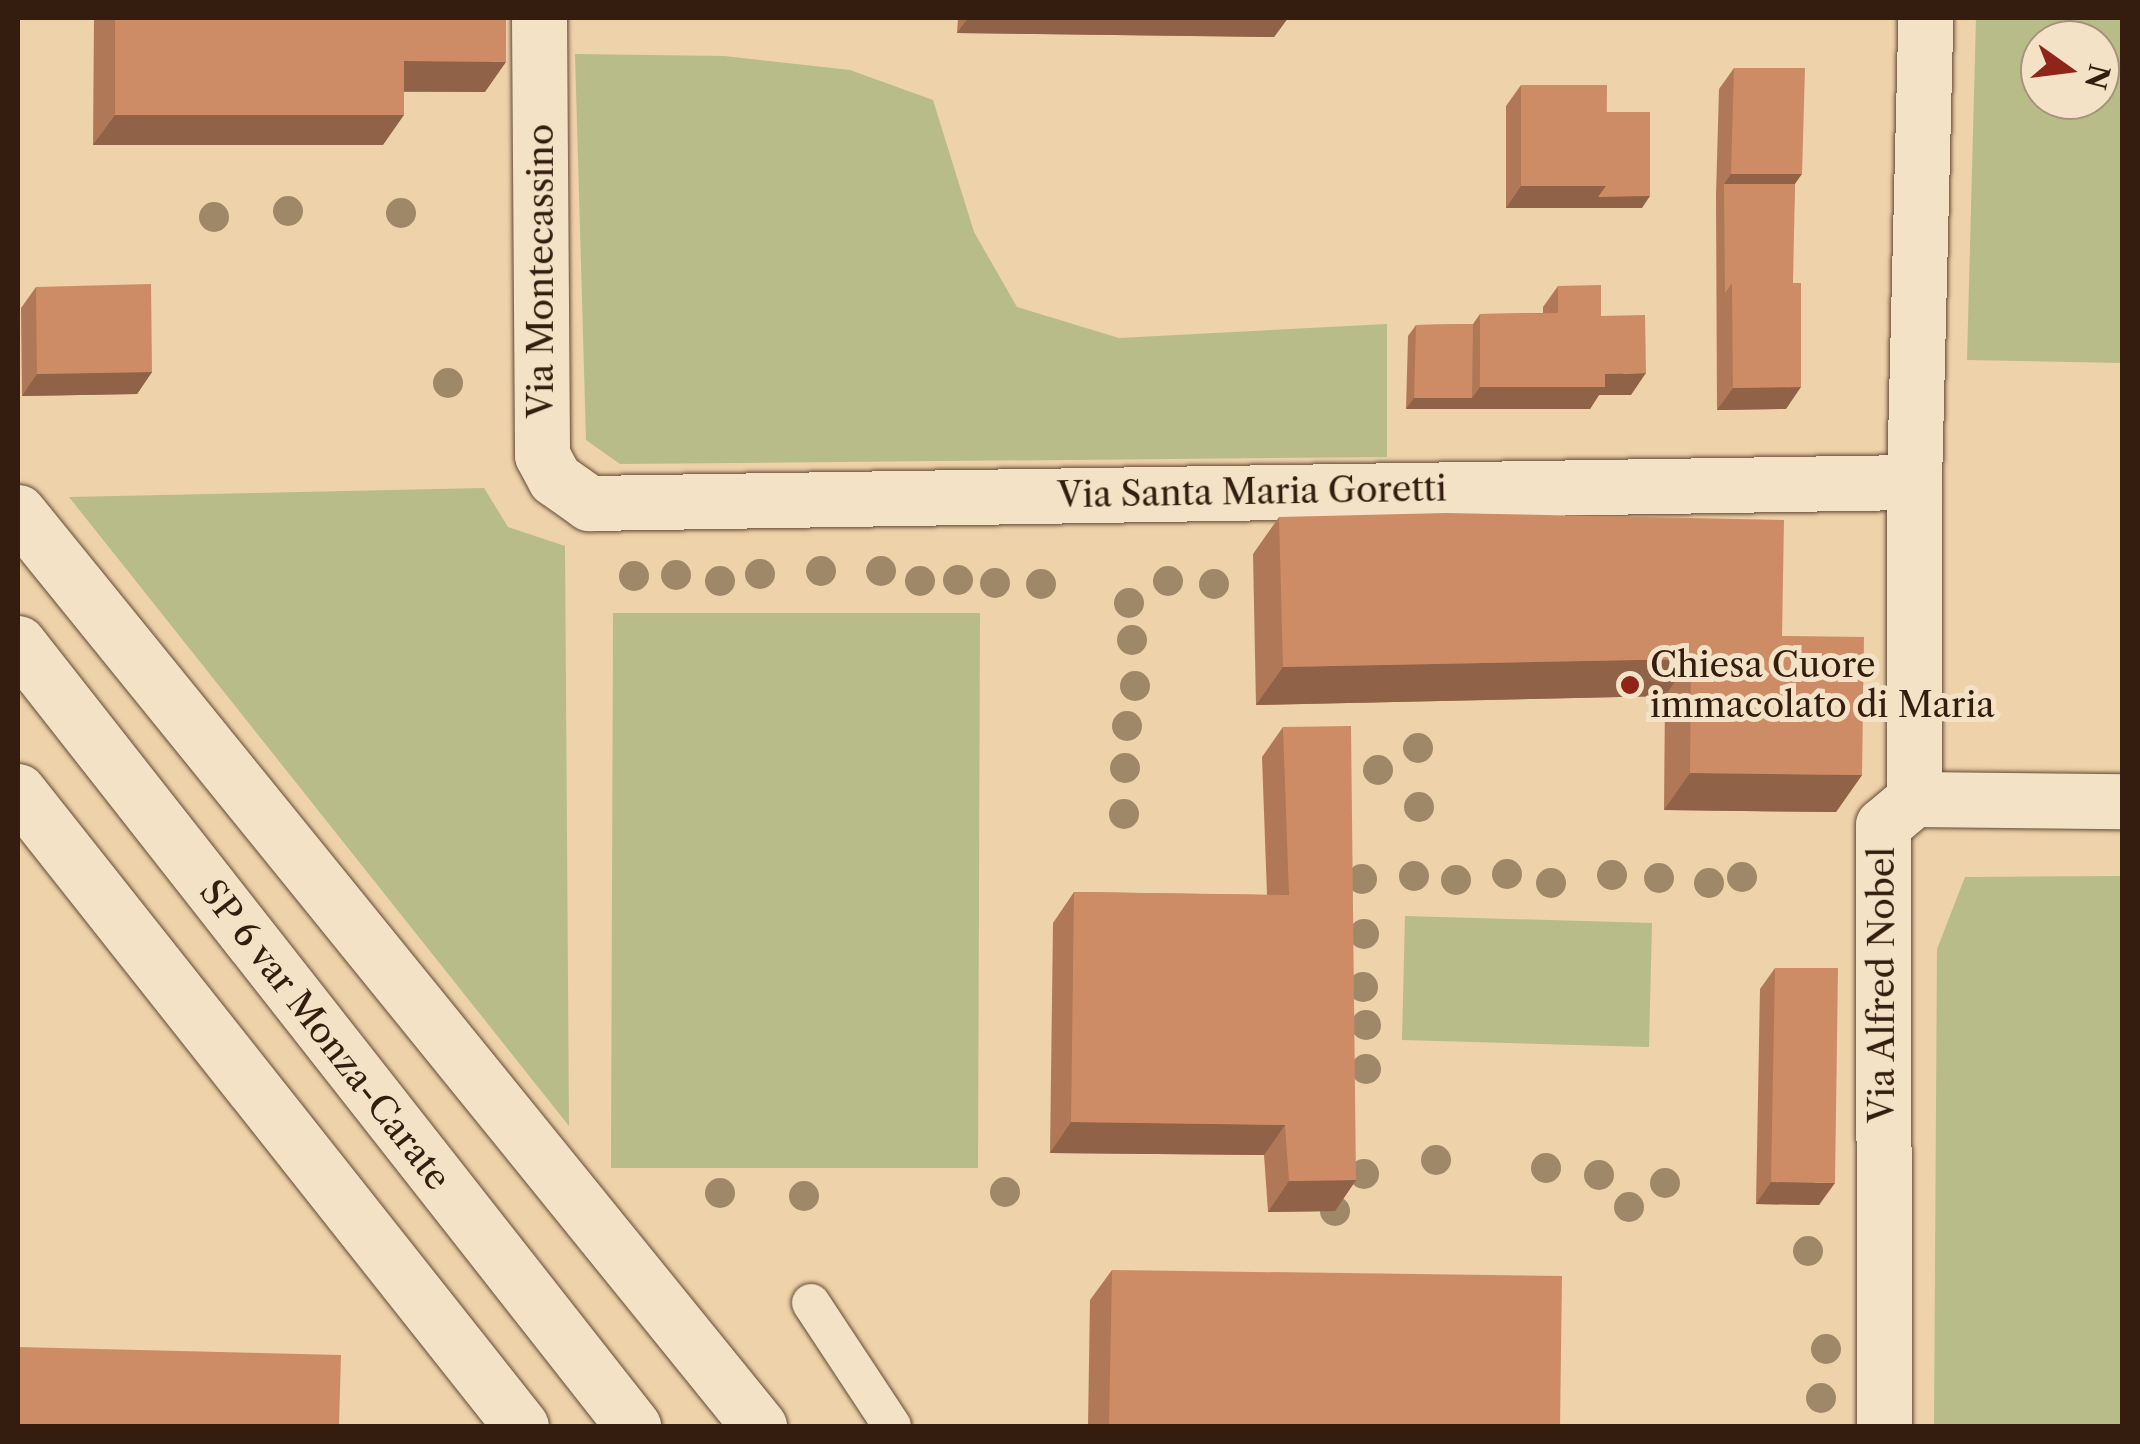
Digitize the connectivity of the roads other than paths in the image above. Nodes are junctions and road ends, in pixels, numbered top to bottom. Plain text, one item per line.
1 (539, 18) edge
2 (1925, 18) edge
3 (1914, 482) junction
4 (590, 503) joint
5 (18, 512) edge
6 (18, 643) edge
7 (18, 790) edge
8 (1914, 799) junction
9 (2122, 801) edge
10 (811, 1303) dead end
11 (521, 1426) edge
12 (633, 1426) edge
13 (759, 1426) edge
14 (892, 1426) edge
15 (1884, 1426) edge

1 - 4 street, Via Montecassino
2 - 3 street, Via Alfred Nobel
3 - 4 street, Via Santa Maria Goretti
3 - 8 street, Via Alfred Nobel
5 - 13 street
6 - 12 street, SP 6 var Monza-Carate
7 - 11 street
8 - 9 street
8 - 15 street, Via Alfred Nobel
10 - 14 lane

